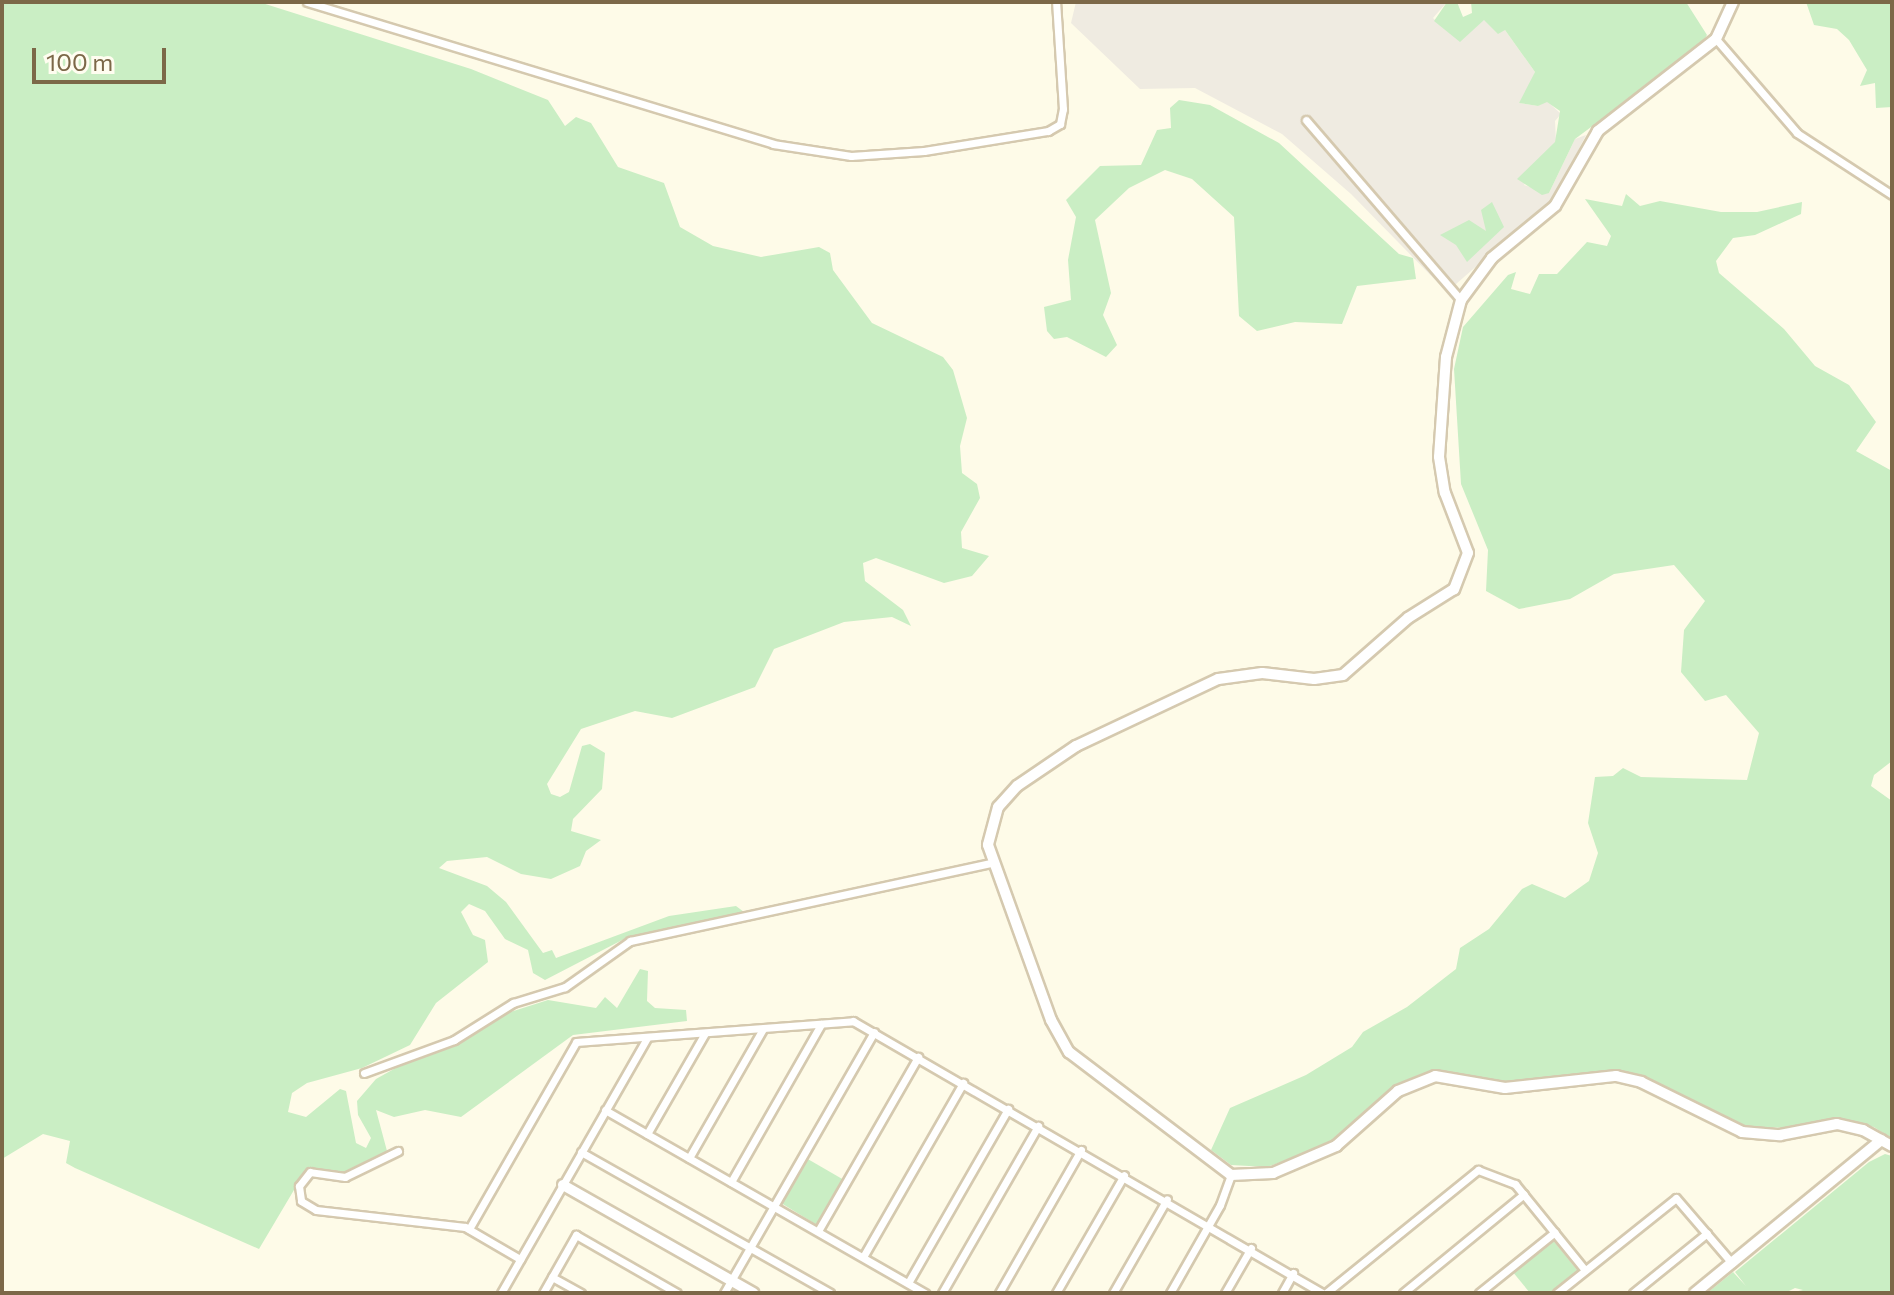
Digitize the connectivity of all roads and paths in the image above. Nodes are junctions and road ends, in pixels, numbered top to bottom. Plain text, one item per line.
1 (307, 2) edge
2 (1056, 2) edge
3 (1733, 2) edge
4 (1716, 39) junction
5 (1306, 120) dead end
6 (1892, 195) edge
7 (1461, 300) junction
8 (991, 863) junction
9 (821, 1024) junction
10 (763, 1029) junction
11 (874, 1032) junction
12 (705, 1033) junction
13 (647, 1038) junction
14 (918, 1057) junction
15 (364, 1073) dead end
16 (963, 1083) junction
17 (1008, 1109) junction
18 (605, 1110) junction
19 (1038, 1126) junction
20 (647, 1134) junction
21 (1881, 1140) junction
22 (1892, 1146) edge
23 (1081, 1150) junction
24 (398, 1151) dead end
25 (581, 1152) junction
26 (689, 1158) junction
27 (1124, 1175) junction
28 (1231, 1175) junction
29 (731, 1182) junction
30 (563, 1185) junction
31 (1524, 1194) junction
32 (1167, 1199) junction
33 (774, 1206) junction
34 (1210, 1224) junction
35 (469, 1229) junction
36 (818, 1231) junction
37 (1555, 1232) junction
38 (1707, 1233) junction
39 (749, 1248) junction
40 (1251, 1248) junction
41 (863, 1257) junction
42 (520, 1259) junction
43 (1732, 1263) junction
44 (1585, 1270) junction
45 (1293, 1273) junction
46 (552, 1277) junction
47 (731, 1280) junction
48 (908, 1283) junction
49 (501, 1293) edge
50 (543, 1293) edge
51 (581, 1293) edge
52 (677, 1293) edge
53 (724, 1293) edge
54 (753, 1293) edge
55 (830, 1293) edge
56 (925, 1293) edge
57 (942, 1293) edge
58 (999, 1293) edge
59 (1056, 1293) edge
60 (1113, 1293) edge
61 (1170, 1293) edge
62 (1225, 1293) edge
63 (1282, 1293) edge
64 (1324, 1293) edge
65 (1403, 1293) edge
66 (1479, 1293) edge
67 (1557, 1293) edge
68 (1633, 1293) edge
69 (1695, 1293) edge

1 - 2 street
3 - 4 street
4 - 6 street
4 - 7 street
5 - 7 street
7 - 8 street
8 - 15 street
8 - 28 street
9 - 10 street
9 - 11 street
9 - 29 street
10 - 12 street
10 - 26 street
11 - 14 street
11 - 33 street
12 - 13 street
12 - 20 street
13 - 18 street
13 - 35 street
14 - 16 street
14 - 36 street
16 - 17 street
16 - 41 street
17 - 19 street
17 - 48 street
18 - 20 street
18 - 25 street
19 - 23 street
19 - 57 street
20 - 26 street
21 - 22 street
21 - 28 street
21 - 43 street
23 - 27 street
23 - 58 street
24 - 35 street
25 - 30 street
25 - 39 street
26 - 29 street
27 - 32 street
27 - 59 street
28 - 34 street
29 - 33 street
30 - 42 street
30 - 47 street
31 - 37 street
31 - 64 street
31 - 65 street
32 - 34 street
32 - 60 street
33 - 36 street
33 - 39 street
34 - 40 street
34 - 61 street
35 - 42 street
36 - 41 street
37 - 44 street
37 - 66 street
38 - 43 street
38 - 44 street
38 - 68 street
39 - 47 street
39 - 55 street
40 - 45 street
40 - 62 street
41 - 48 street
42 - 49 street
43 - 69 street
44 - 67 street
45 - 63 street
45 - 64 street
46 - 50 street
46 - 51 street
46 - 52 street
47 - 53 street
47 - 54 street
48 - 56 street

